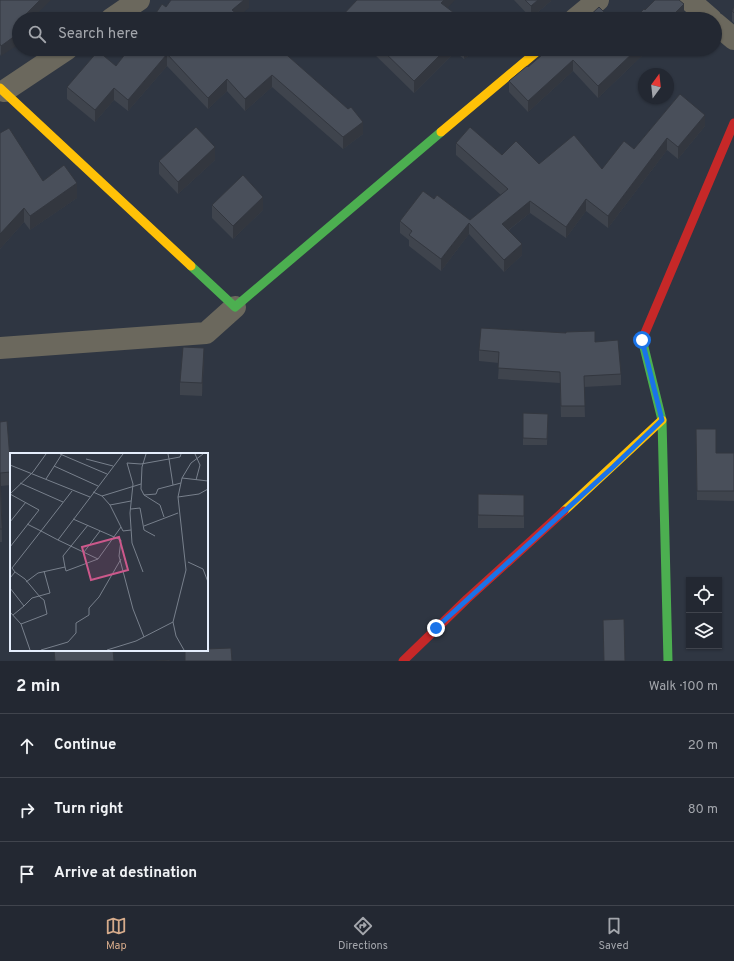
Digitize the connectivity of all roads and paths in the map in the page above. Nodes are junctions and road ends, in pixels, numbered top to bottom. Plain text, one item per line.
1 (139, 0) edge
2 (598, 0) edge
3 (689, 0) edge
4 (121, 12) edge
5 (583, 12) edge
6 (703, 12) edge
7 (722, 29) edge
8 (734, 39) edge
9 (56, 56) edge
10 (532, 56) edge
11 (2, 90) edge
12 (734, 123) edge
13 (235, 307) junction
14 (0, 348) edge
15 (662, 420) junction
16 (403, 661) edge
17 (668, 661) edge

1 - 4 street
2 - 5 street
3 - 6 street
7 - 8 street
9 - 11 street
10 - 13 street
11 - 13 street
12 - 15 street
13 - 14 street
15 - 16 street
15 - 17 street

